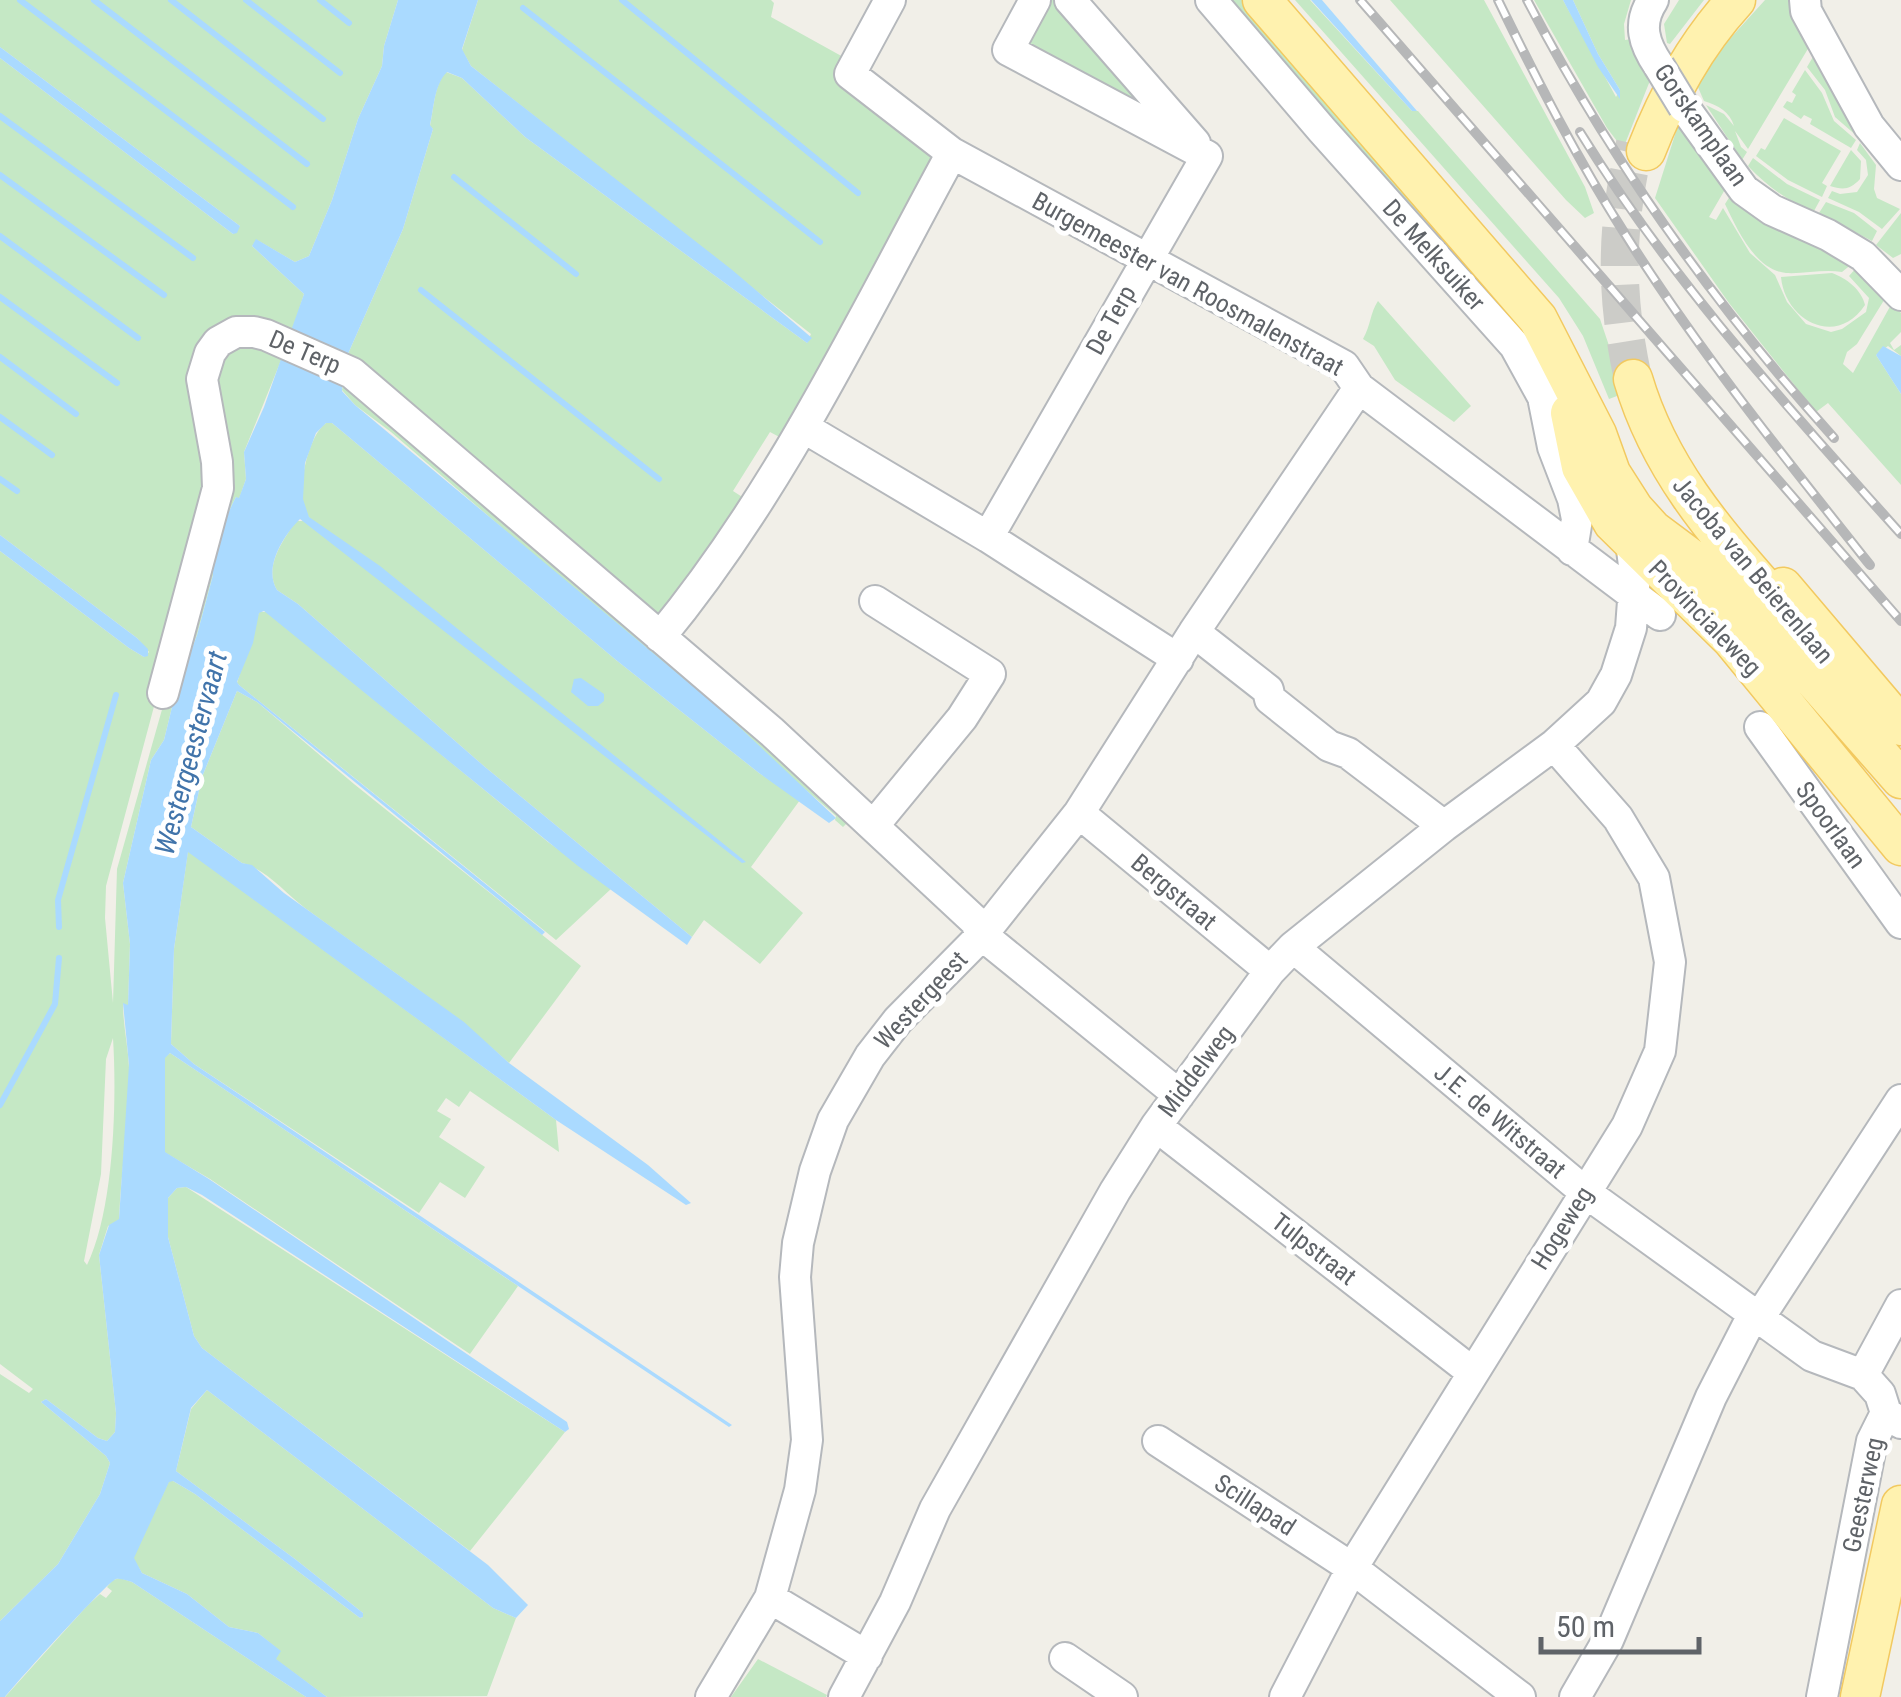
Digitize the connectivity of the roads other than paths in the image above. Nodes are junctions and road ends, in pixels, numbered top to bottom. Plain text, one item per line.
1 (890, 0) edge
2 (1035, 0) edge
3 (1070, 0) edge
4 (1211, 0) edge
5 (1262, 0) edge
6 (1653, 0) edge
7 (1715, 0) edge
8 (1736, 0) edge
9 (1805, 0) edge
10 (952, 153) junction
11 (1207, 156) junction
12 (1901, 165) edge
13 (1144, 260) junction
14 (1900, 294) edge
15 (1563, 366) junction
16 (1359, 388) junction
17 (804, 427) junction
18 (988, 537) junction
19 (1630, 541) junction
20 (1572, 550) junction
21 (1634, 595) junction
22 (875, 601) dead end
23 (1660, 615) junction
24 (1631, 628) junction
25 (1194, 632) junction
26 (660, 637) junction
27 (1732, 640) junction
28 (1178, 659) junction
29 (162, 693) dead end
30 (1901, 726) edge
31 (1760, 727) dead end
32 (1901, 744) edge
33 (1554, 746) junction
34 (1901, 780) edge
35 (1078, 813) junction
36 (874, 825) junction
37 (1444, 826) junction
38 (1901, 846) edge
39 (1901, 923) edge
40 (982, 935) junction
41 (1293, 947) junction
42 (1270, 971) junction
43 (1179, 1095) junction
44 (1901, 1100) edge
45 (1156, 1126) junction
46 (1585, 1192) junction
47 (1901, 1305) edge
48 (1756, 1316) junction
49 (1472, 1372) junction
50 (1864, 1375) junction
51 (1894, 1418) edge
52 (1158, 1441) dead end
53 (1901, 1505) edge
54 (1352, 1568) junction
55 (770, 1598) junction
56 (867, 1656) junction
57 (1065, 1658) dead end
58 (711, 1697) edge
59 (844, 1697) edge
60 (1122, 1697) edge
61 (1285, 1697) edge
62 (1520, 1697) edge
63 (1575, 1697) edge
64 (1822, 1697) edge
65 (1860, 1697) edge

1 - 10 street, Burgemeester van Roosmalenstraat
2 - 11 street
3 - 11 street
4 - 20 street, De Melksuiker
5 - 15 main road, Provincialeweg
6 - 14 street, Gorskamplaan, bridge
7 - 8 main road
9 - 12 street
10 - 13 street, Burgemeester van Roosmalenstraat
10 - 17 street
11 - 13 street
13 - 16 street, Burgemeester van Roosmalenstraat
13 - 18 street, De Terp
15 - 19 main road, Provincialeweg
15 - 34 main road, Provincialeweg
16 - 20 street, Burgemeester van Roosmalenstraat
16 - 25 street, Westergeest
17 - 18 street
17 - 26 street
18 - 28 street
19 - 21 street, Middelweg
19 - 27 main road, Provincialeweg
20 - 21 street, Burgemeester van Roosmalenstraat
21 - 23 street, Burgemeester van Roosmalenstraat
21 - 24 street, Middelweg
22 - 36 street
23 - 24 street
23 - 27 street, Burgemeester van Roosmalenstraat
24 - 33 street, Middelweg
25 - 28 street, Westergeest
25 - 37 street
26 - 29 street, De Terp
26 - 36 street, De Terp
27 - 38 main road, Provincialeweg
28 - 35 street, Westergeest
30 - 32 main road, Jacoba van Beierenlaan
31 - 39 street, Spoorlaan
33 - 37 street, Middelweg
33 - 46 street, Hogeweg
35 - 40 street, Westergeest
35 - 42 street, Bergstraat
36 - 40 street, De Terp
37 - 41 street, Middelweg
40 - 43 street, De Terp
40 - 55 street, Westergeest
41 - 42 street, Middelweg
41 - 46 street, J.E. de Witstraat
42 - 43 street, Middelweg
43 - 45 street, Middelweg
44 - 48 street
45 - 49 street, Tulpstraat
45 - 56 street, Middelweg
46 - 48 street, J.E. de Witstraat
46 - 49 street, Hogeweg
47 - 50 street
48 - 50 street, J.E. de Witstraat
48 - 63 street
49 - 54 street, Hogeweg
50 - 51 street
51 - 64 street, Geesterweg
52 - 54 street, Scillapad
53 - 65 main road, Geesterweg
54 - 61 street, Hogeweg
54 - 62 street, Scillapad
55 - 56 street
55 - 58 street, Westergeest
56 - 59 street, Middelweg
57 - 60 street

